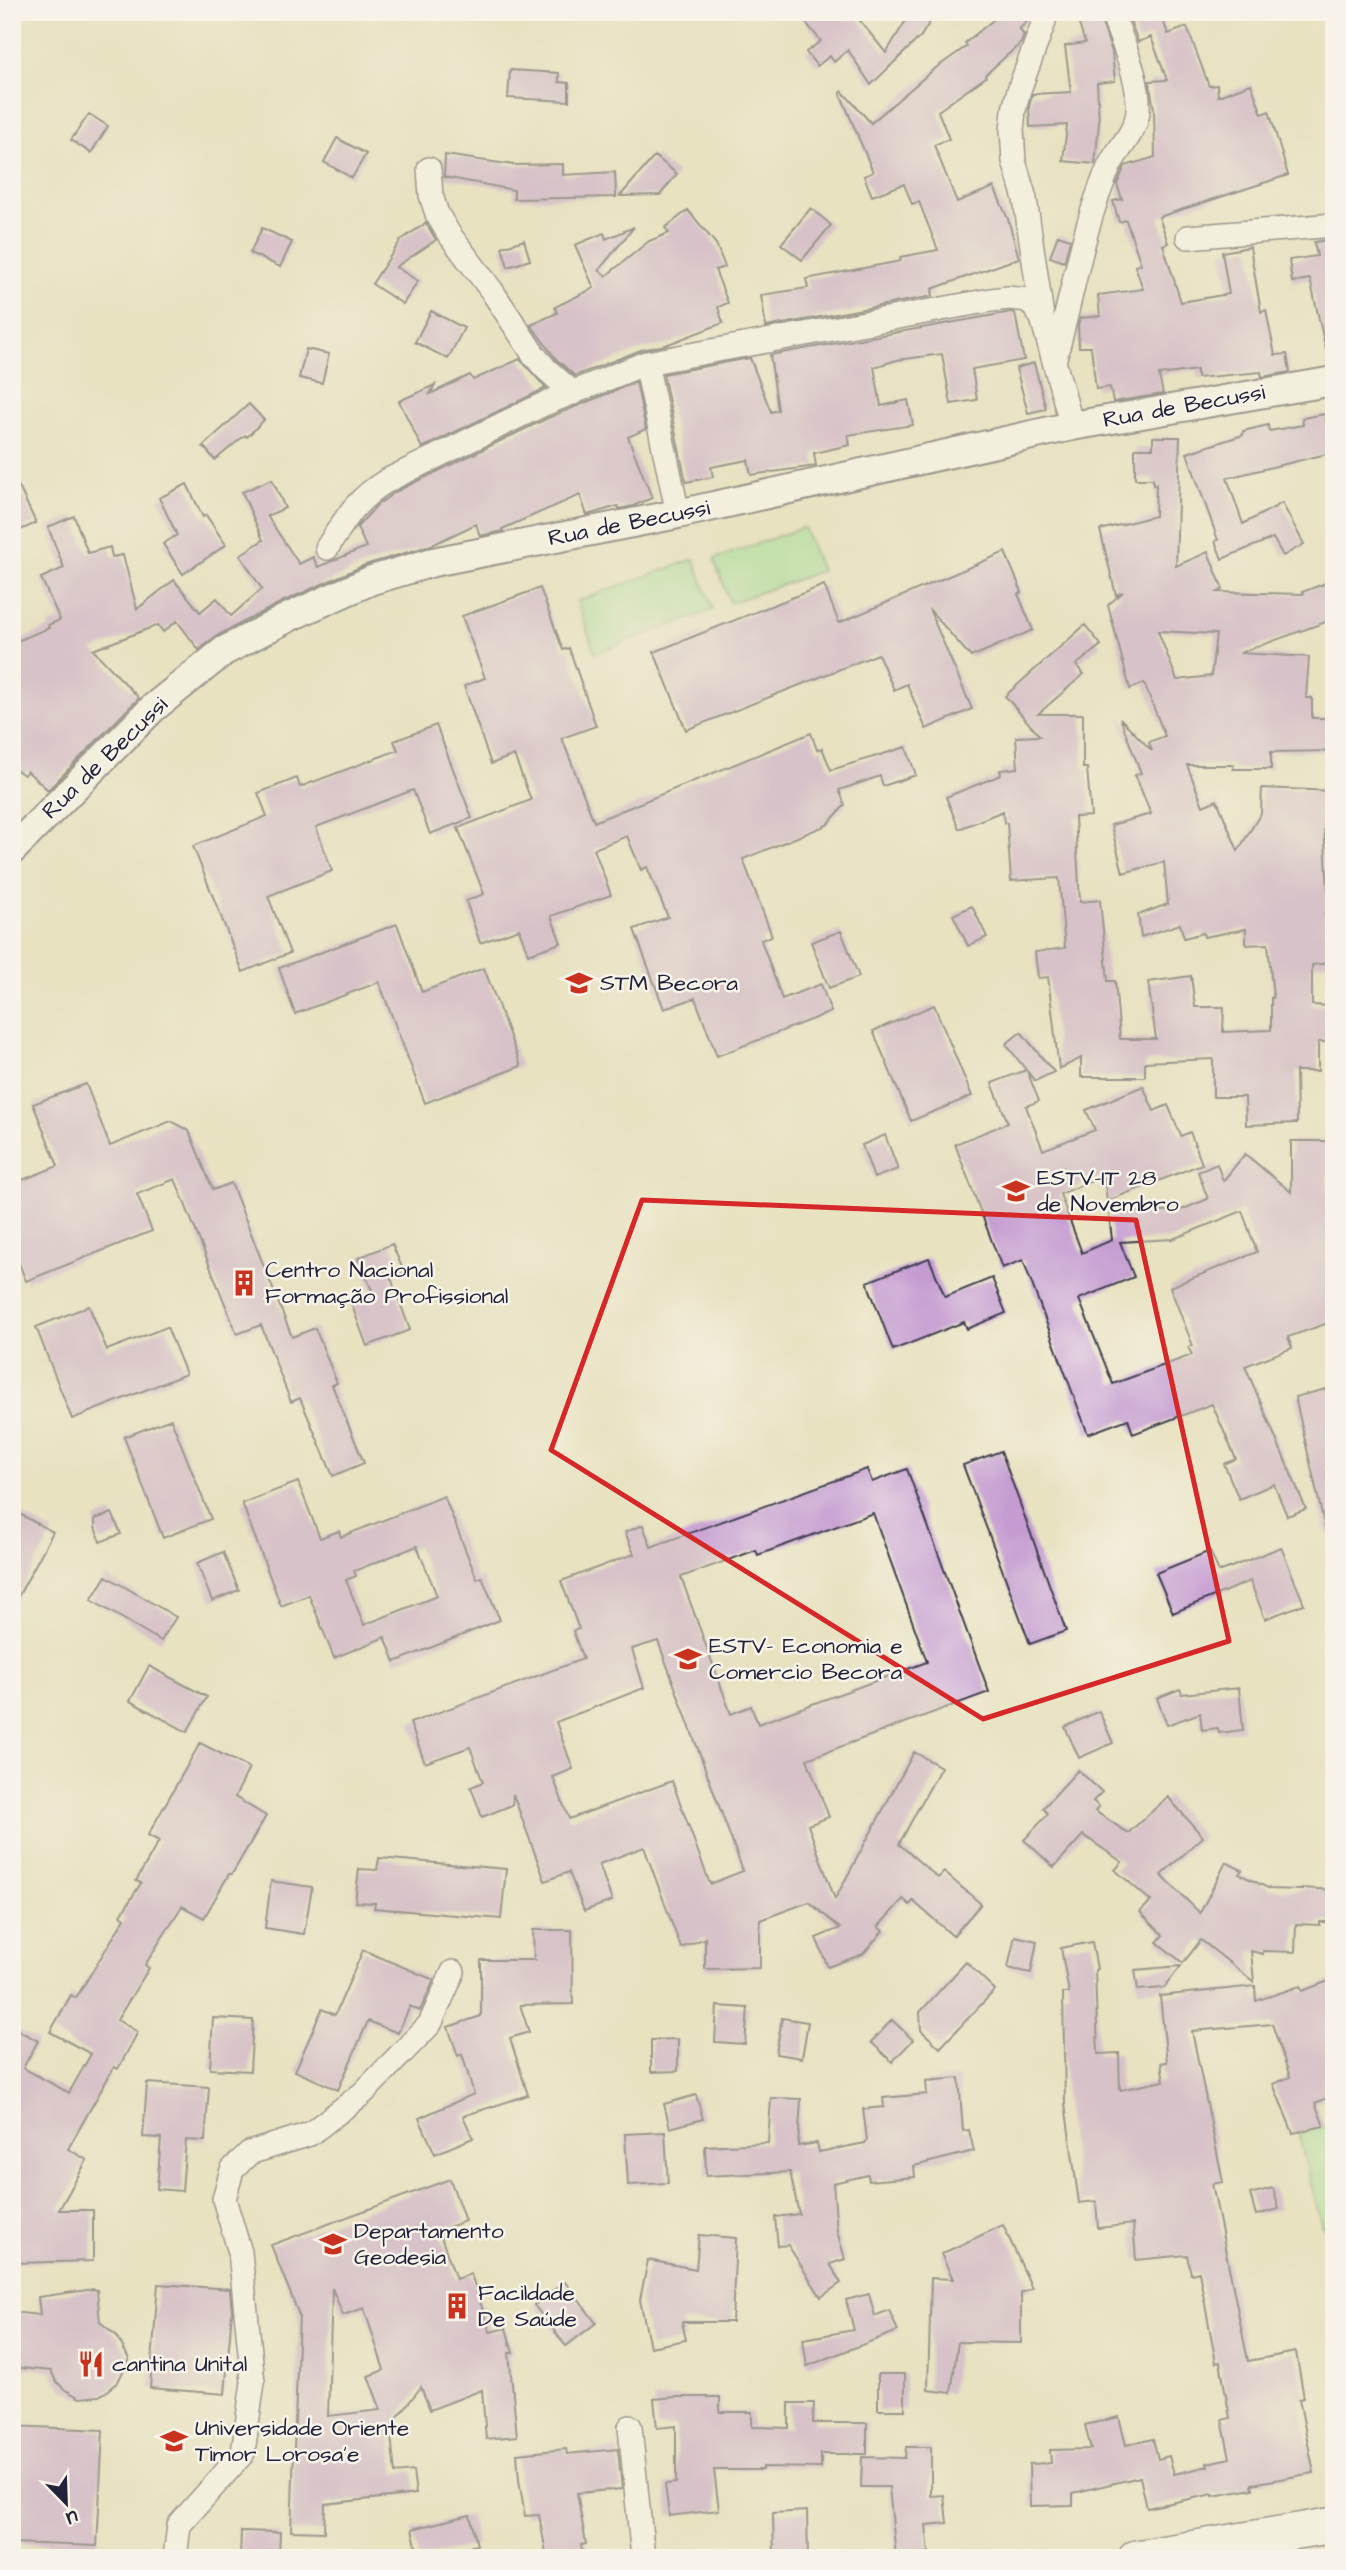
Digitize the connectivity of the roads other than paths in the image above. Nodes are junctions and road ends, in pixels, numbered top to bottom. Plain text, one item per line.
1 (1044, 12) edge
2 (1112, 12) edge
3 (429, 169) dead end
4 (1334, 225) edge
5 (1188, 237) dead end
6 (1042, 318) junction
7 (1055, 358) junction
8 (646, 363) junction
9 (1334, 381) edge
10 (573, 393) junction
11 (1072, 426) junction
12 (678, 514) junction
13 (327, 548) dead end
14 (12, 850) edge
15 (453, 1972) dead end
16 (630, 2427) dead end
17 (1334, 2525) edge
18 (175, 2558) edge
19 (643, 2558) edge
20 (1136, 2558) edge

1 - 6 street
2 - 7 street
3 - 10 street
4 - 5 street
6 - 7 street
6 - 8 street
7 - 11 street
8 - 10 street
8 - 12 street
9 - 11 street, Rua de Becussi
10 - 13 street
11 - 12 street, Rua de Becussi
12 - 14 street, Rua de Becussi
15 - 18 street
16 - 19 street
17 - 20 main road

